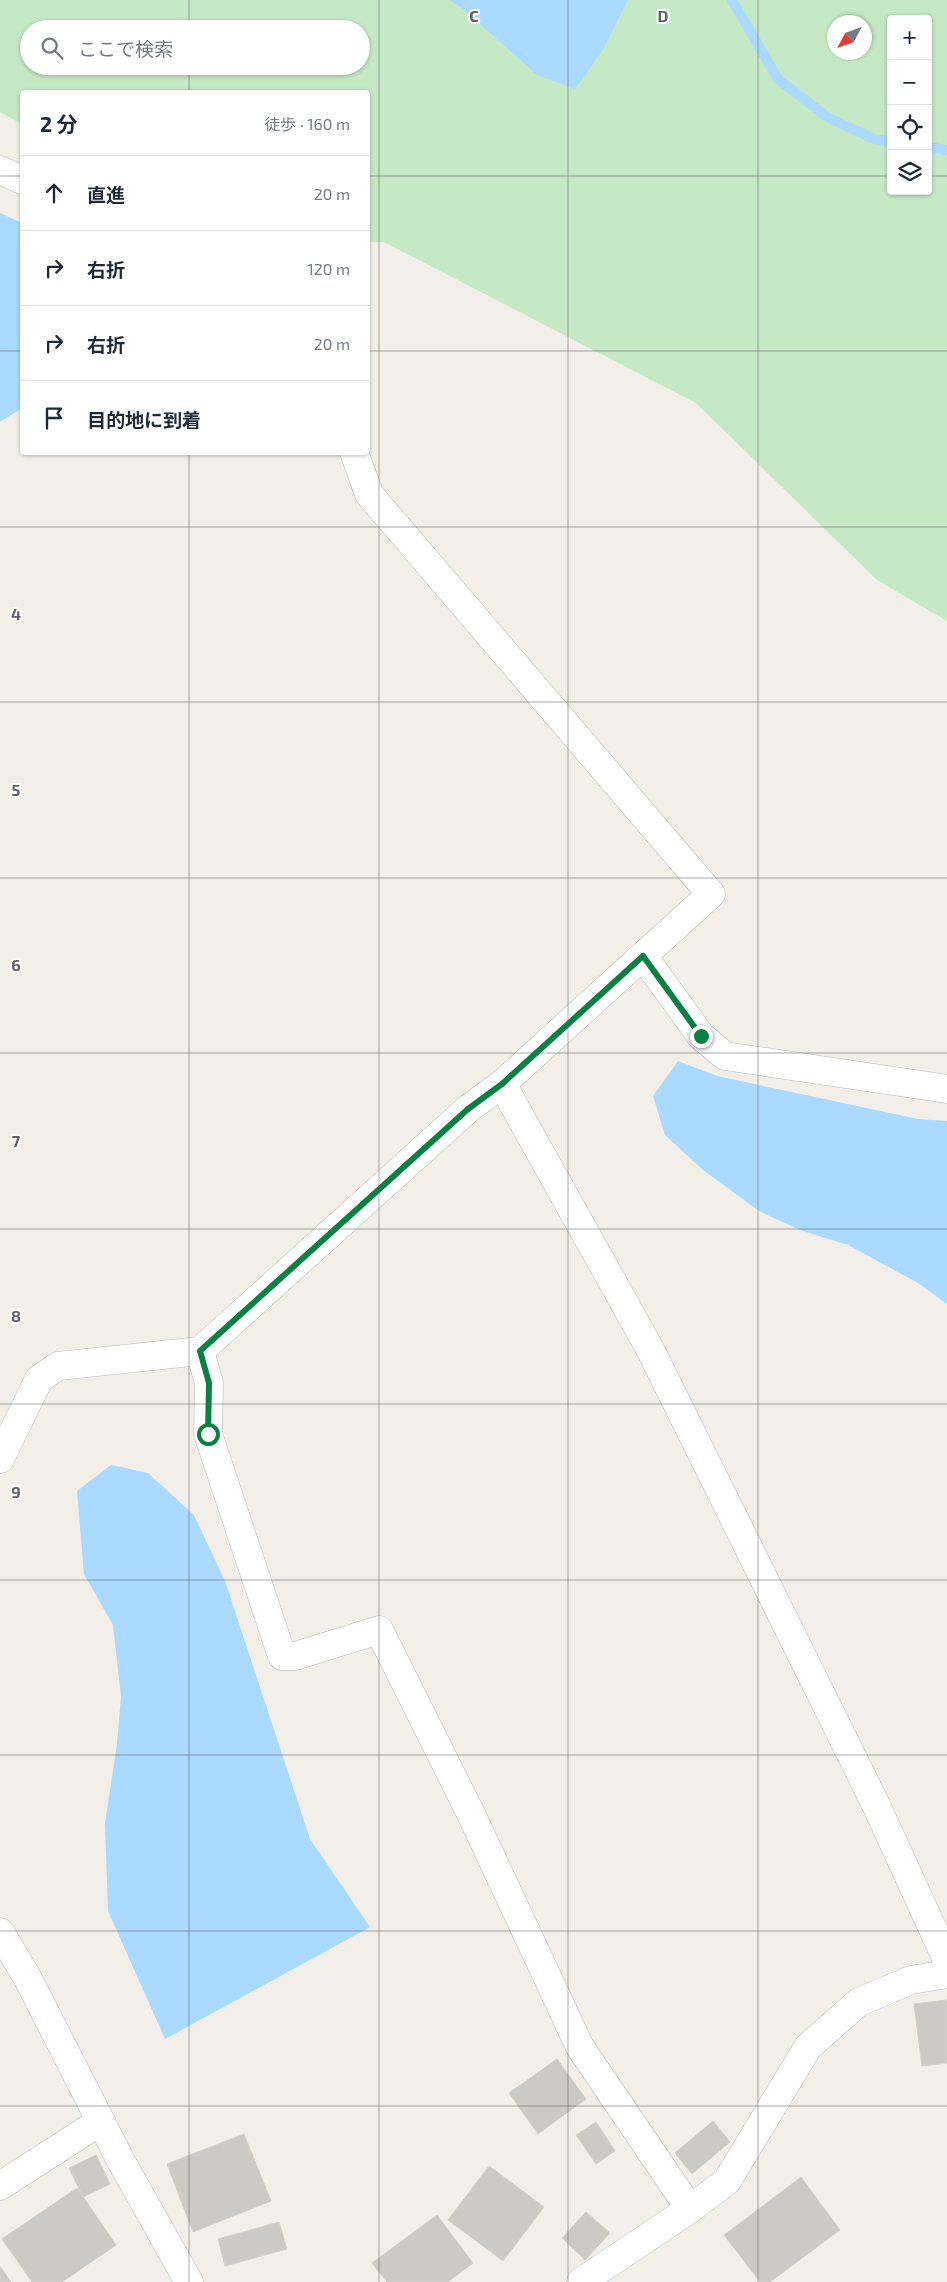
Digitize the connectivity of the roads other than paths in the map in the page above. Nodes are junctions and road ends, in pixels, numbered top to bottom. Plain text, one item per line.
1 (0, 170) edge
2 (20, 179) edge
3 (355, 455) edge
4 (643, 956) junction
5 (502, 1084) junction
6 (947, 1089) edge
7 (200, 1351) junction
8 (0, 1458) edge
9 (0, 1932) edge
10 (947, 1960) edge
11 (947, 1974) edge
12 (100, 2120) junction
13 (0, 2186) edge
14 (690, 2209) junction
15 (190, 2282) edge
16 (581, 2282) edge

1 - 2 street
3 - 4 street
4 - 5 street
4 - 6 street
5 - 7 street
5 - 10 street
7 - 8 street
7 - 14 street
9 - 12 street
11 - 14 street
12 - 13 street
12 - 15 street
14 - 16 street

